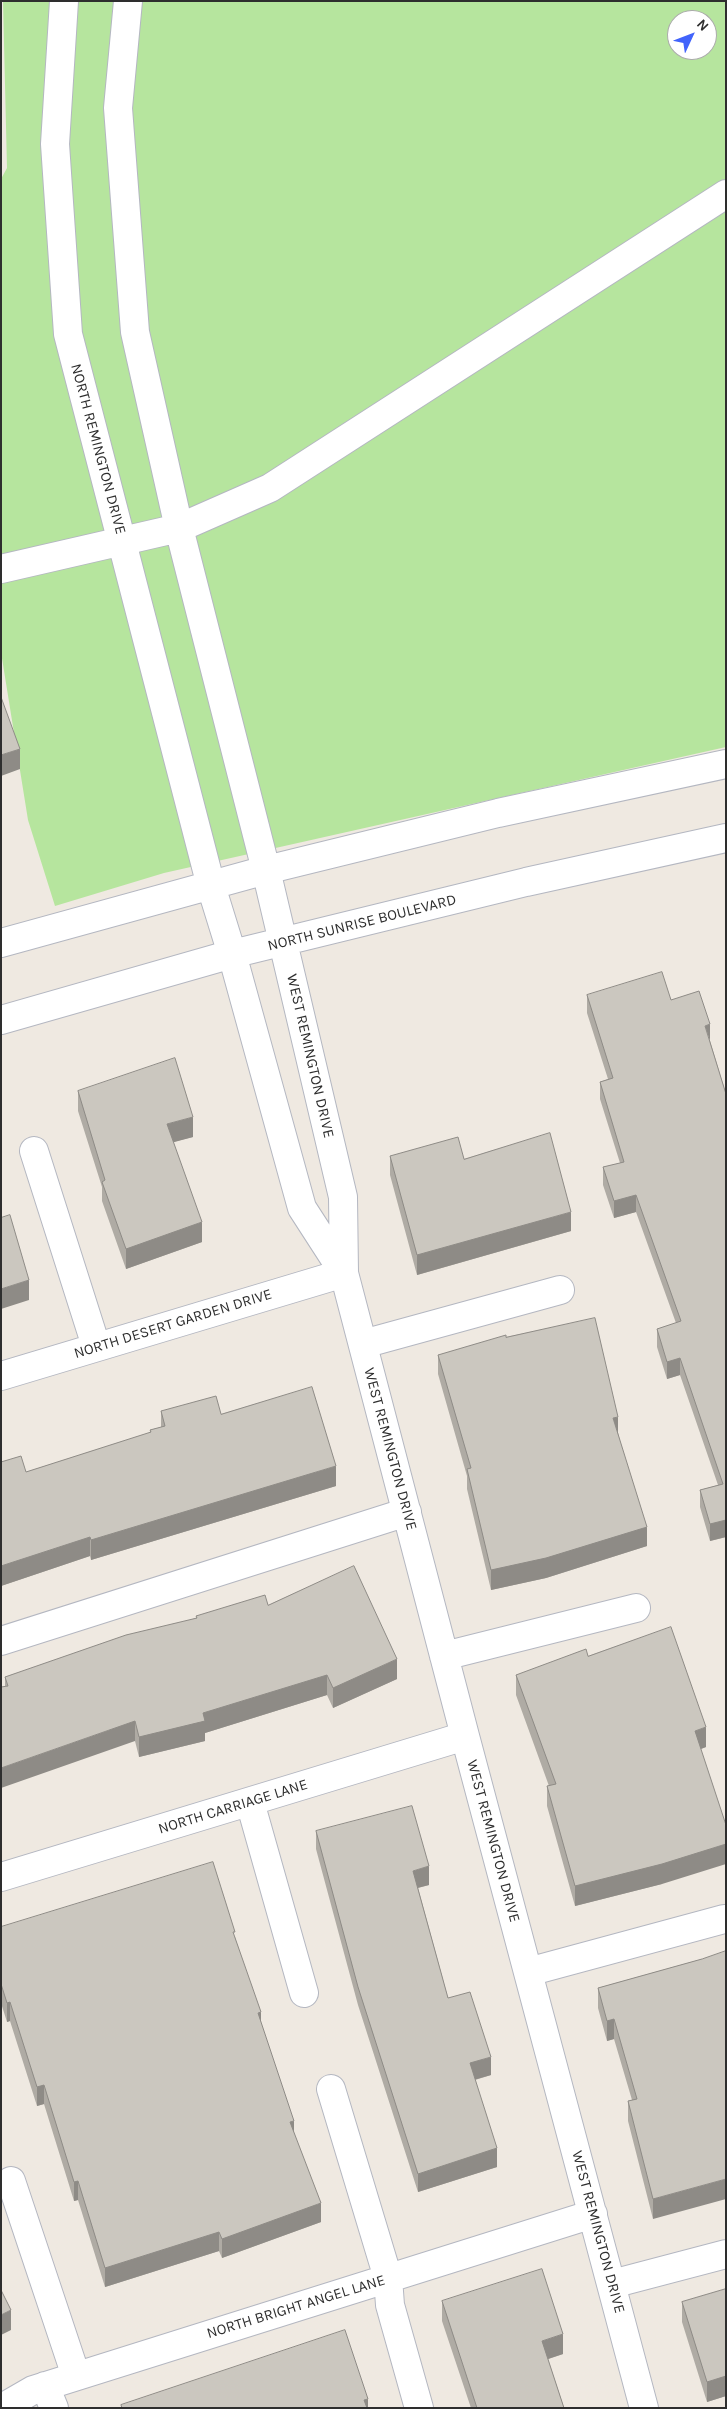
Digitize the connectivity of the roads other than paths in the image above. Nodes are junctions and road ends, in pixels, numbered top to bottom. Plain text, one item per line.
1 (64, 1) edge
2 (128, 1) edge
3 (726, 194) edge
4 (179, 528) junction
5 (122, 540) junction
6 (1, 569) edge
7 (726, 764) edge
8 (726, 838) edge
9 (266, 870) junction
10 (211, 886) junction
11 (283, 942) junction
12 (1, 943) edge
13 (232, 954) junction
14 (1, 1020) edge
15 (34, 1151) dead end
16 (344, 1273) junction
17 (560, 1290) dead end
18 (363, 1344) junction
19 (96, 1346) junction
20 (1, 1376) edge
21 (407, 1512) junction
22 (636, 1608) dead end
23 (1, 1641) edge
24 (444, 1656) junction
25 (465, 1736) junction
26 (250, 1802) junction
27 (1, 1878) edge
28 (724, 1919) dead end
29 (528, 1972) junction
30 (304, 1993) dead end
31 (331, 2089) dead end
32 (11, 2181) dead end
33 (593, 2214) junction
34 (726, 2254) edge
35 (388, 2278) junction
36 (612, 2284) junction
37 (76, 2376) junction
38 (49, 2397) edge
39 (2, 2408) edge
40 (419, 2408) edge
41 (644, 2408) edge

1 - 5 street, NORTH REMINGTON DRIVE
2 - 4 street
3 - 4 street
4 - 5 street
4 - 9 street
5 - 6 street
5 - 10 street, NORTH REMINGTON DRIVE
7 - 9 street
8 - 11 street, NORTH SUNRISE BOULEVARD
9 - 10 street
9 - 11 street, WEST REMINGTON DRIVE
10 - 12 street
10 - 13 street, WEST REMINGTON DRIVE
11 - 13 street, NORTH SUNRISE BOULEVARD
11 - 16 street, WEST REMINGTON DRIVE
13 - 14 street, NORTH SUNRISE BOULEVARD
13 - 16 street, WEST REMINGTON DRIVE
15 - 19 street
16 - 18 street, WEST REMINGTON DRIVE
16 - 19 street, NORTH DESERT GARDEN DRIVE
17 - 18 street
18 - 21 street, WEST REMINGTON DRIVE
19 - 20 street, NORTH DESERT GARDEN DRIVE
21 - 23 street
21 - 24 street, WEST REMINGTON DRIVE
22 - 24 street
24 - 25 street, WEST REMINGTON DRIVE
25 - 26 street, NORTH CARRIAGE LANE
25 - 29 street, WEST REMINGTON DRIVE
26 - 27 street, NORTH CARRIAGE LANE
26 - 30 street
28 - 29 street
29 - 33 street, WEST REMINGTON DRIVE
31 - 35 street
32 - 37 street
33 - 35 street, NORTH BRIGHT ANGEL LANE
33 - 36 street, WEST REMINGTON DRIVE
34 - 36 street
35 - 37 street, NORTH BRIGHT ANGEL LANE
35 - 40 street
36 - 41 street, WEST REMINGTON DRIVE
37 - 38 street, NORTH BRIGHT ANGEL LANE
38 - 39 street, NORTH BRIGHT ANGEL LANE

